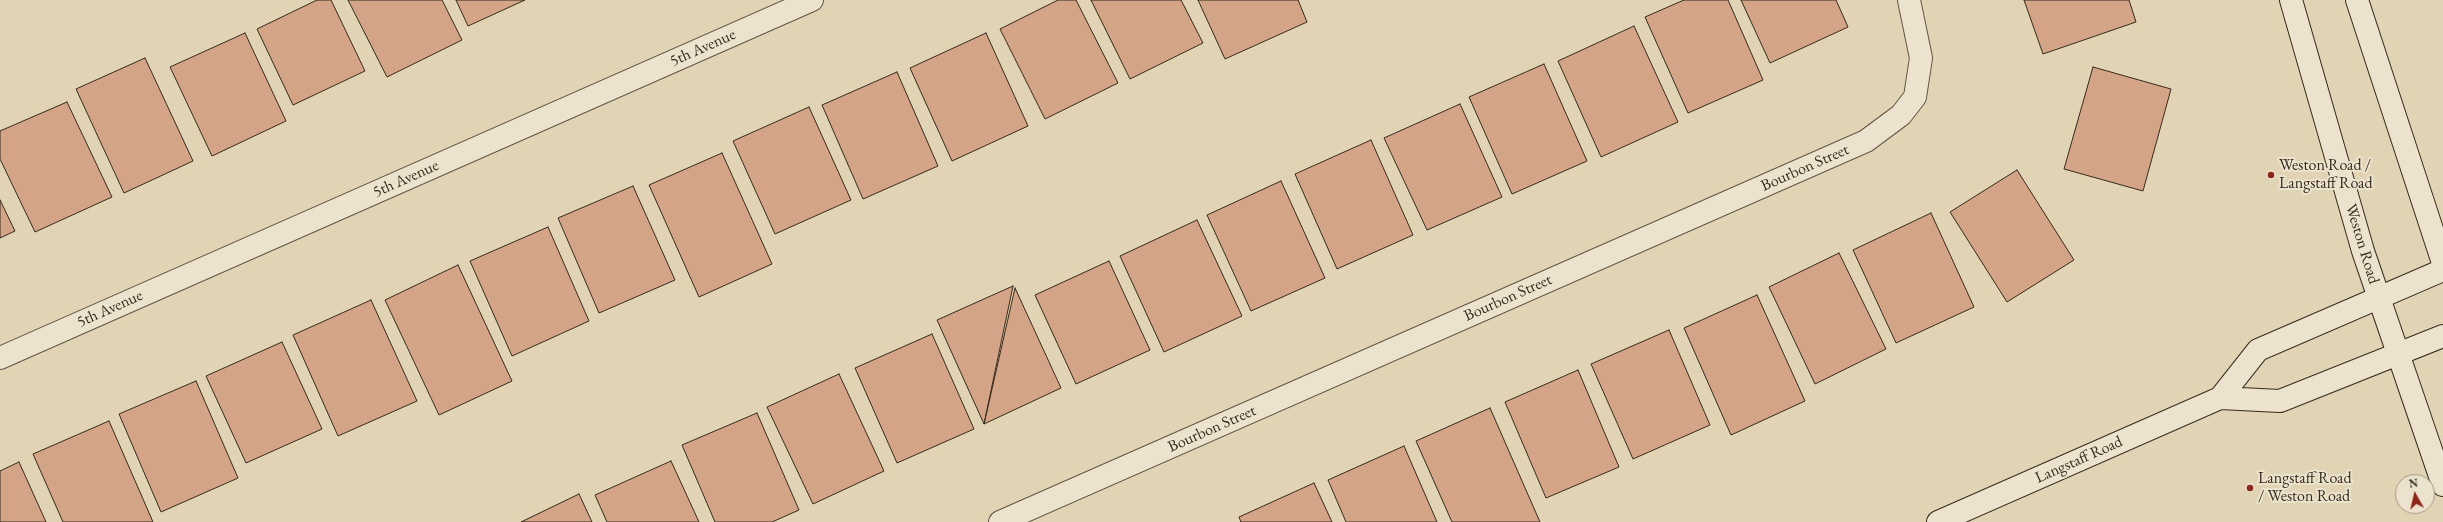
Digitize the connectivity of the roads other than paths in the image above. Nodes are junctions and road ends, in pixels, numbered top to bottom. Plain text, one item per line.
1 (812, 0) edge
2 (1910, 0) edge
3 (2291, 0) edge
4 (2357, 0) edge
5 (2443, 263) edge
6 (2443, 270) edge
7 (2379, 298) junction
8 (2443, 336) edge
9 (2398, 354) junction
10 (0, 358) edge
11 (2220, 398) junction
12 (2443, 485) edge
13 (1000, 522) edge
14 (1938, 522) edge

1 - 10 street, 5th Avenue
2 - 13 street, Bourbon Street
3 - 7 street, Weston Road
4 - 5 street
6 - 7 street, Langstaff Road
7 - 9 street, Weston Road
7 - 11 street, Langstaff Road
8 - 9 street, Langstaff Road
9 - 11 street, Langstaff Road
9 - 12 street, Weston Road
11 - 14 street, Langstaff Road

